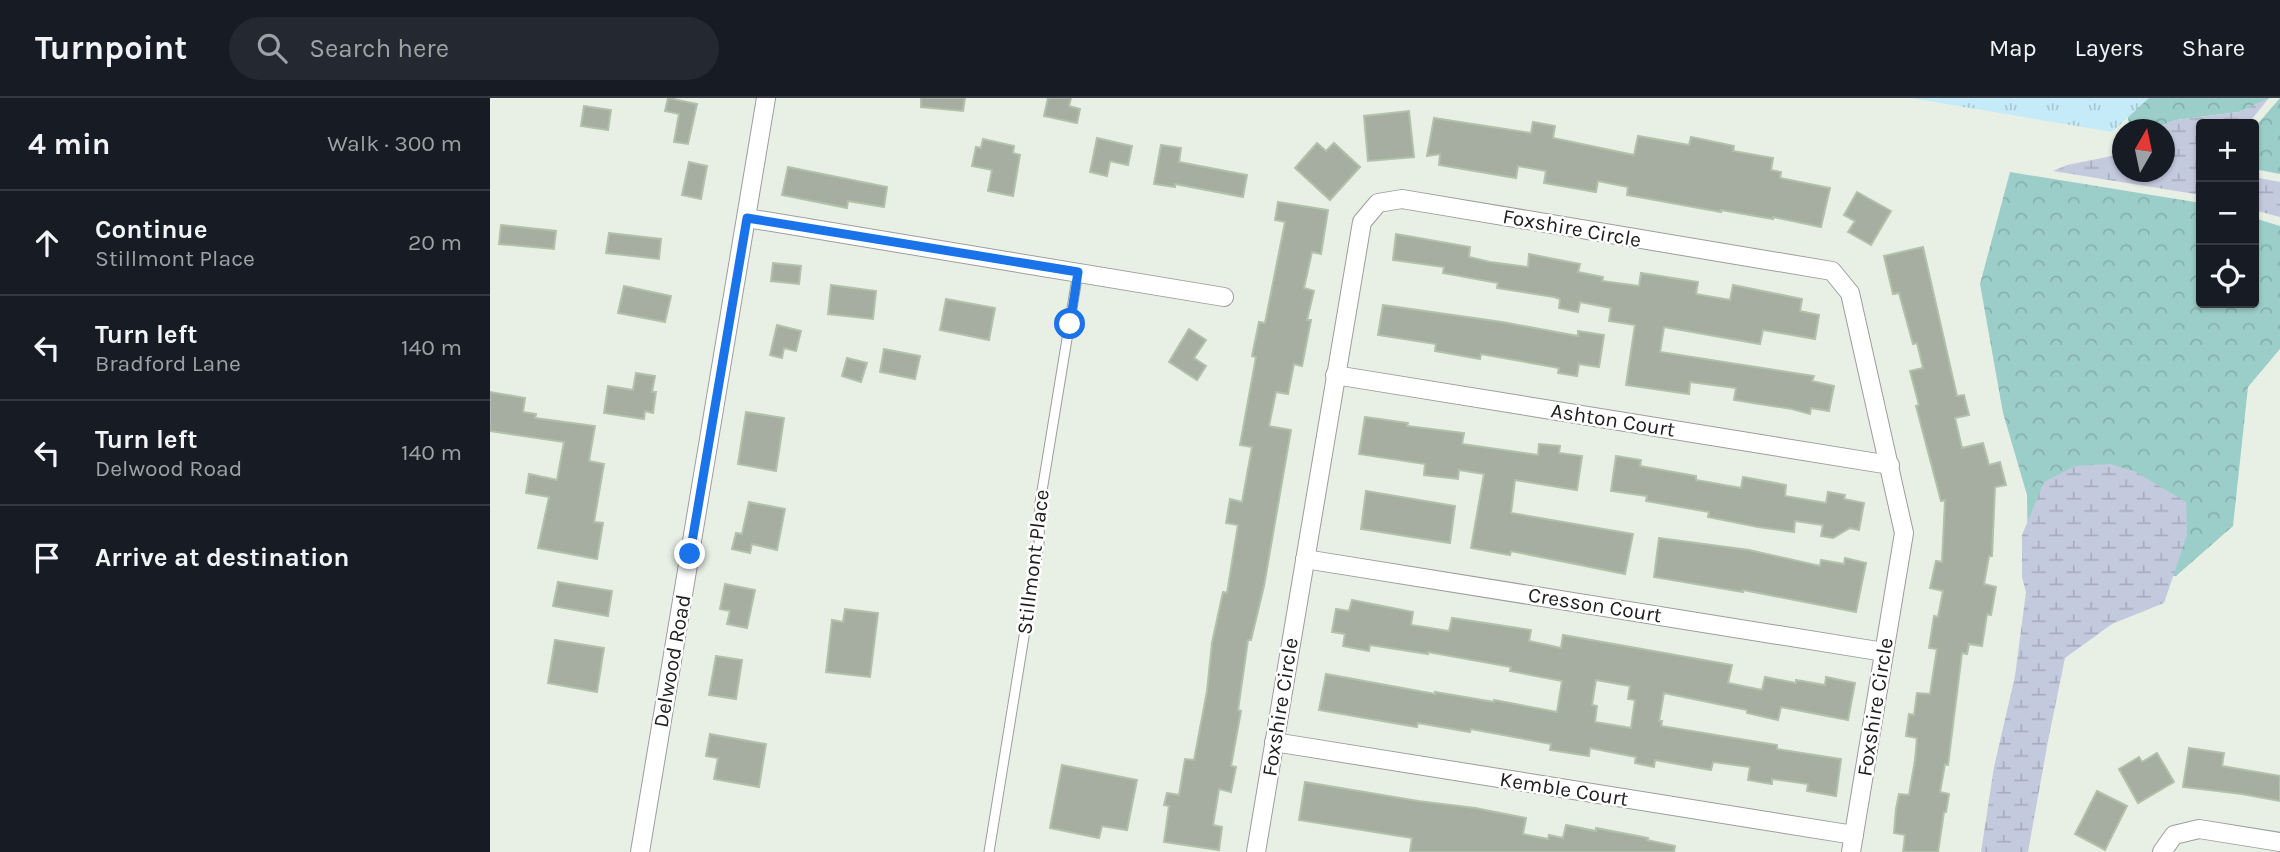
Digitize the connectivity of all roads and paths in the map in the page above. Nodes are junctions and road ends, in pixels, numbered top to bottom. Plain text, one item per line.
1 (766, 98) edge
2 (747, 218) junction
3 (1078, 272) junction
4 (1224, 297) dead end
5 (1335, 375) junction
6 (1889, 465) junction
7 (1305, 559) junction
8 (1884, 652) junction
9 (1274, 743) junction
10 (2280, 842) edge
11 (1853, 844) edge
12 (640, 852) edge
13 (989, 852) edge
14 (1256, 852) edge
15 (2162, 852) edge

1 - 2 street, Delwood Road
2 - 3 street
2 - 12 street, Delwood Road
3 - 4 street
3 - 13 lane, Stillmont Place
5 - 6 street, Ashton Court
5 - 6 street, Foxshire Circle
5 - 7 street, Foxshire Circle
6 - 8 street, Foxshire Circle
7 - 8 street, Cresson Court
7 - 9 street, Foxshire Circle
8 - 11 street, Foxshire Circle
9 - 11 street, Kemble Court
9 - 14 street, Foxshire Circle
10 - 15 street

